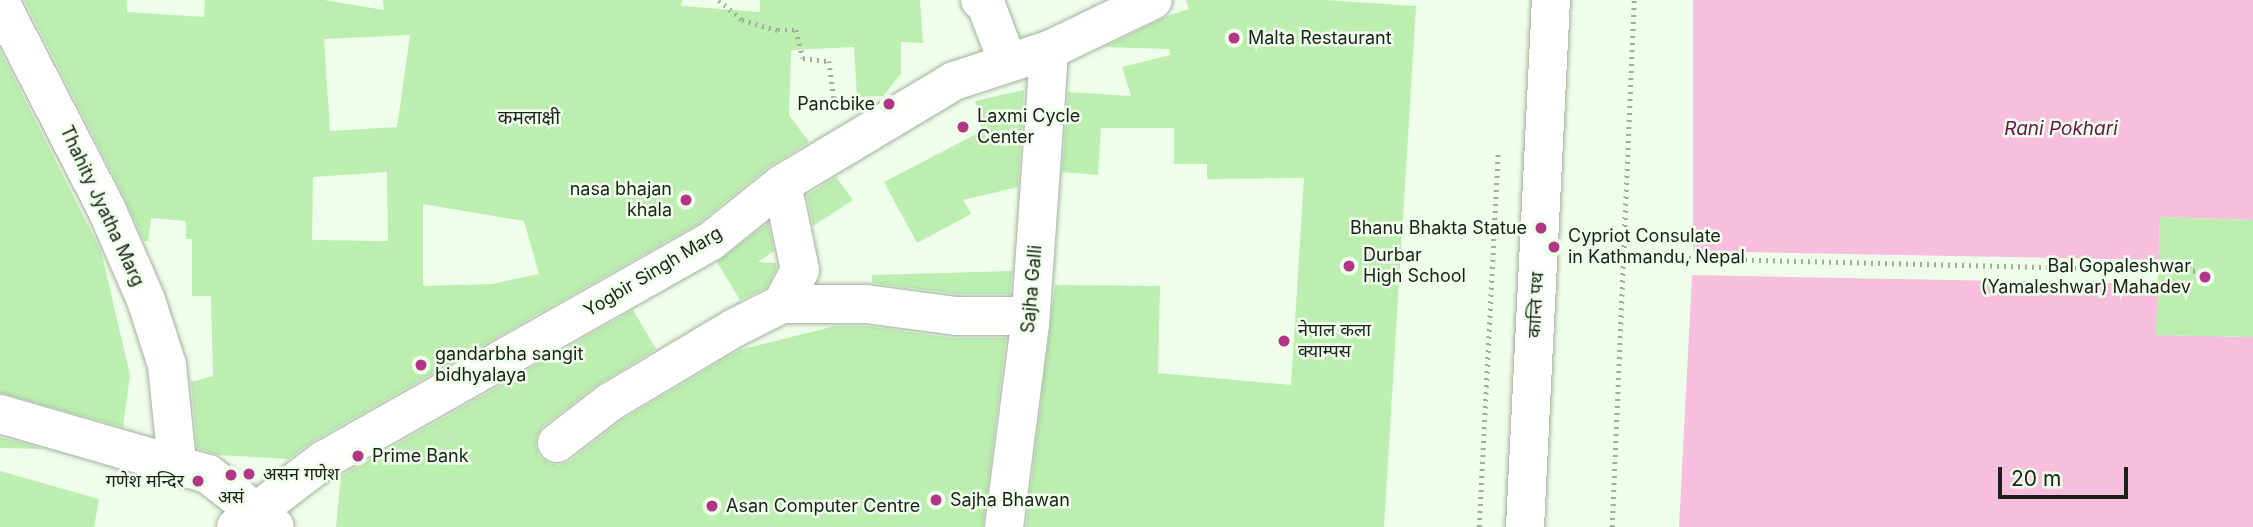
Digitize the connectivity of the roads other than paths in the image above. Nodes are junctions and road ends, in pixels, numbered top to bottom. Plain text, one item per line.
1 (981, 0) edge
2 (1153, 0) edge
3 (1551, 0) edge
4 (0, 2) edge
5 (1049, 50) junction
6 (1008, 63) junction
7 (782, 184) junction
8 (782, 304) junction
9 (1030, 316) junction
10 (0, 414) edge
11 (557, 443) dead end
12 (177, 463) junction
13 (257, 523) edge
14 (1004, 527) edge
15 (1525, 527) edge

1 - 6 street
2 - 5 street, Yogbir Singh Marg
3 - 15 street, कान्ति पथ
4 - 12 street, Thahity Jyatha Marg
5 - 6 street, Yogbir Singh Marg
5 - 9 street, Sajha Galli
6 - 7 street, Yogbir Singh Marg
7 - 8 street
7 - 13 street, Yogbir Singh Marg
8 - 9 street
8 - 11 street
9 - 14 street, Sajha Galli
10 - 12 street
12 - 13 street

